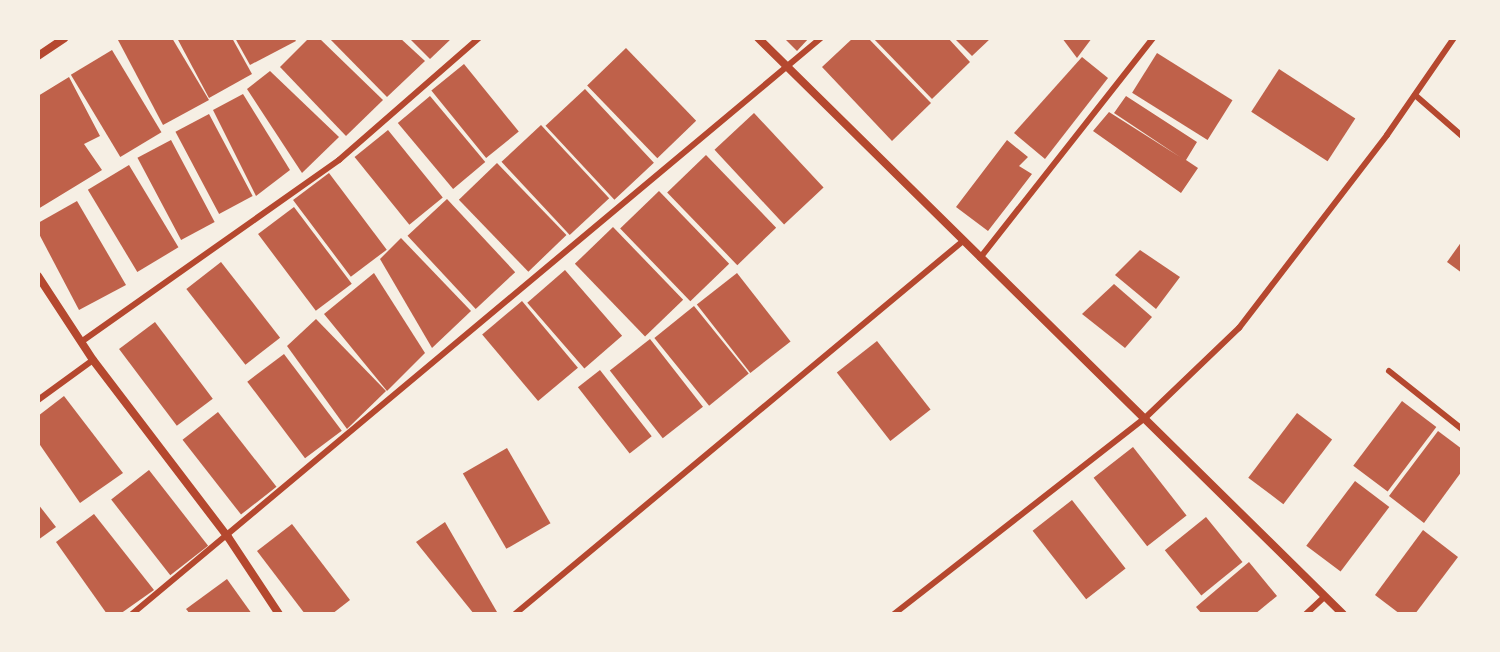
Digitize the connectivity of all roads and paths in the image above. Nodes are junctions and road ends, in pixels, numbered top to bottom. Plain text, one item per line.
1 (65, 38) edge
2 (479, 38) edge
3 (758, 38) edge
4 (821, 38) edge
5 (1153, 38) edge
6 (1454, 38) edge
7 (38, 56) edge
8 (789, 69) junction
9 (1415, 95) junction
10 (1462, 136) edge
11 (963, 241) junction
12 (980, 258) junction
13 (38, 276) edge
14 (81, 342) junction
15 (93, 360) junction
16 (1389, 371) dead end
17 (38, 400) edge
18 (1144, 419) junction
19 (1462, 429) edge
20 (228, 537) junction
21 (1325, 596) junction
22 (132, 614) edge
23 (279, 614) edge
24 (515, 614) edge
25 (894, 614) edge
26 (1306, 614) edge
27 (1343, 614) edge

1 - 7 street
2 - 14 lane
3 - 8 street
4 - 8 lane
5 - 12 lane
6 - 9 lane
8 - 11 street
8 - 20 lane
9 - 10 lane
9 - 18 lane
11 - 12 street
11 - 24 lane
12 - 18 street
13 - 14 street
14 - 15 street
15 - 17 lane
15 - 20 street
16 - 19 lane
18 - 21 street
18 - 25 lane
20 - 22 lane
20 - 23 street
21 - 26 lane
21 - 27 street

